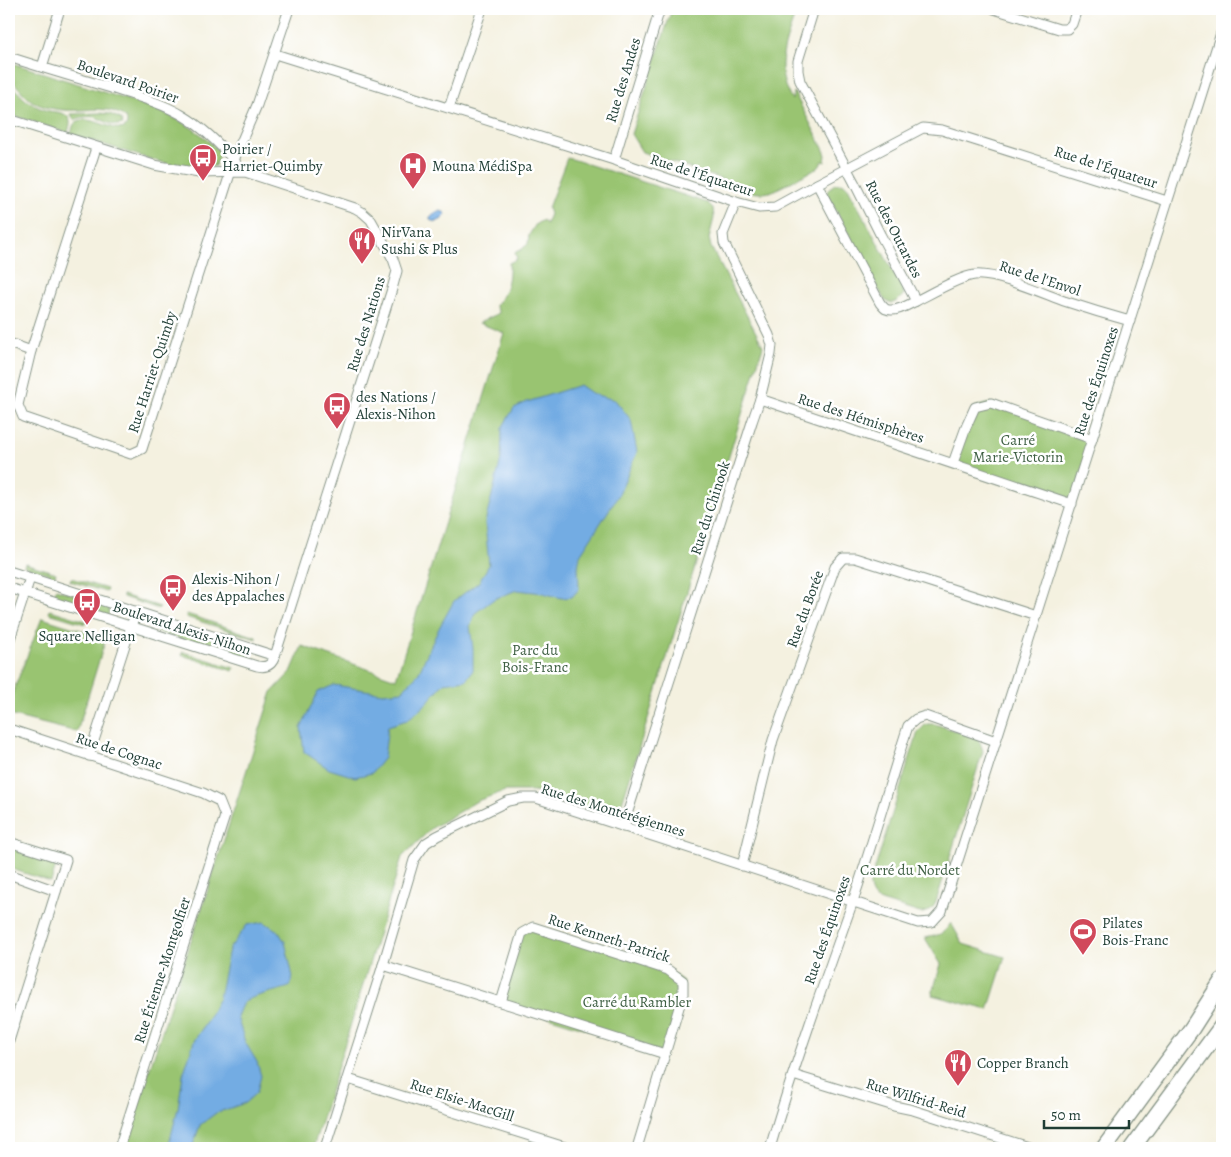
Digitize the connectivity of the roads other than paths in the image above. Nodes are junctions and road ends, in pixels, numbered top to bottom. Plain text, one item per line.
1 (60, 9) edge
2 (289, 9) edge
3 (482, 9) edge
4 (660, 9) edge
5 (814, 9) edge
6 (994, 9) edge
7 (1077, 9) edge
8 (1222, 30) edge
9 (275, 54) junction
10 (9, 57) edge
11 (42, 67) junction
12 (448, 108) junction
13 (9, 120) edge
14 (96, 148) junction
15 (234, 160) junction
16 (614, 160) junction
17 (846, 168) junction
18 (230, 172) junction
19 (245, 172) junction
20 (817, 184) junction
21 (1167, 201) junction
22 (736, 202) junction
23 (916, 301) junction
24 (1130, 321) junction
25 (9, 343) edge
26 (31, 351) junction
27 (760, 399) junction
28 (1092, 439) junction
29 (953, 463) junction
30 (1072, 504) junction
31 (9, 572) edge
32 (30, 578) junction
33 (9, 588) edge
34 (24, 593) junction
35 (136, 611) junction
36 (1036, 616) junction
37 (131, 626) junction
38 (9, 642) edge
39 (275, 656) junction
40 (9, 729) edge
41 (996, 741) junction
42 (89, 756) junction
43 (219, 801) joint
44 (623, 827) junction
45 (9, 842) edge
46 (742, 866) junction
47 (9, 874) edge
48 (56, 890) junction
49 (852, 902) junction
50 (932, 922) joint
51 (383, 965) junction
52 (1222, 981) edge
53 (501, 1002) junction
54 (1222, 1026) edge
55 (9, 1040) edge
56 (665, 1054) junction
57 (793, 1075) junction
58 (348, 1079) junction
59 (119, 1148) edge
60 (325, 1148) edge
61 (568, 1148) edge
62 (636, 1148) edge
63 (770, 1148) edge
64 (1031, 1148) edge
65 (1104, 1148) edge
66 (1132, 1148) edge

1 - 11 street
2 - 9 street, Rue Harriet-Quimby
3 - 12 street
4 - 16 street, Rue des Andes
5 - 17 street, Rue des Outardes
6 - 7 street
8 - 21 street, Rue des Équinoxes
9 - 12 street, Rue de l'Équateur
9 - 15 street, Rue Harriet-Quimby
10 - 11 street, Boulevard Poirier
11 - 15 street, Boulevard Poirier
12 - 16 street, Rue de l'Équateur
13 - 14 street
14 - 18 street
14 - 26 street, Rue Harriet-Quimby
15 - 18 street, Rue Harriet-Quimby
15 - 19 street, Boulevard Poirier
16 - 22 street, Rue de l'Équateur
17 - 20 street, Rue de l'Équateur
17 - 21 street, Rue de l'Équateur
17 - 23 street, Rue des Outardes
18 - 19 street
18 - 26 street, Rue Harriet-Quimby
19 - 39 street, Rue des Nations
20 - 22 street, Rue de l'Équateur
20 - 23 street, Rue des Outardes
21 - 24 street, Rue des Équinoxes
22 - 27 street, Rue du Chinook
23 - 24 street, Rue de l'Envol
24 - 28 street, Rue des Équinoxes
25 - 26 street
27 - 29 street, Rue des Hémisphères
27 - 44 street, Rue du Chinook
28 - 29 street
28 - 30 street, Rue des Équinoxes
29 - 30 street, Rue des Hémisphères
30 - 36 street, Rue des Équinoxes
31 - 32 street, Boulevard Alexis-Nihon
32 - 34 street
32 - 35 street, Boulevard Alexis-Nihon
33 - 34 street, Boulevard Alexis-Nihon
34 - 37 street, Boulevard Alexis-Nihon
34 - 38 street
35 - 37 street
35 - 39 street, Boulevard Alexis-Nihon
36 - 41 street, Rue des Équinoxes
36 - 46 street, Rue du Borée
37 - 39 street, Boulevard Alexis-Nihon
37 - 42 street
40 - 42 street, Rue de Cognac
41 - 49 street, Rue des Équinoxes
41 - 50 street, Rue des Équinoxes
42 - 43 street, Rue de Cognac
43 - 59 street, Rue Étienne-Montgolfier
44 - 46 street, Rue des Montérégiennes
44 - 51 street, Rue des Montérégiennes
45 - 48 street
46 - 49 street, Rue des Montérégiennes
47 - 48 street
48 - 55 street
49 - 50 street, Rue des Montérégiennes
49 - 57 street, Rue des Équinoxes
51 - 53 street
51 - 58 street, Rue des Montérégiennes
52 - 65 main road
53 - 56 street
53 - 56 street, Rue Kenneth-Patrick
54 - 66 main road
56 - 62 street, Rue Kenneth-Patrick
57 - 63 street, Rue des Équinoxes
57 - 64 street, Rue Wilfrid-Reid
58 - 60 street, Rue des Montérégiennes
58 - 61 street, Rue Elsie-MacGill

